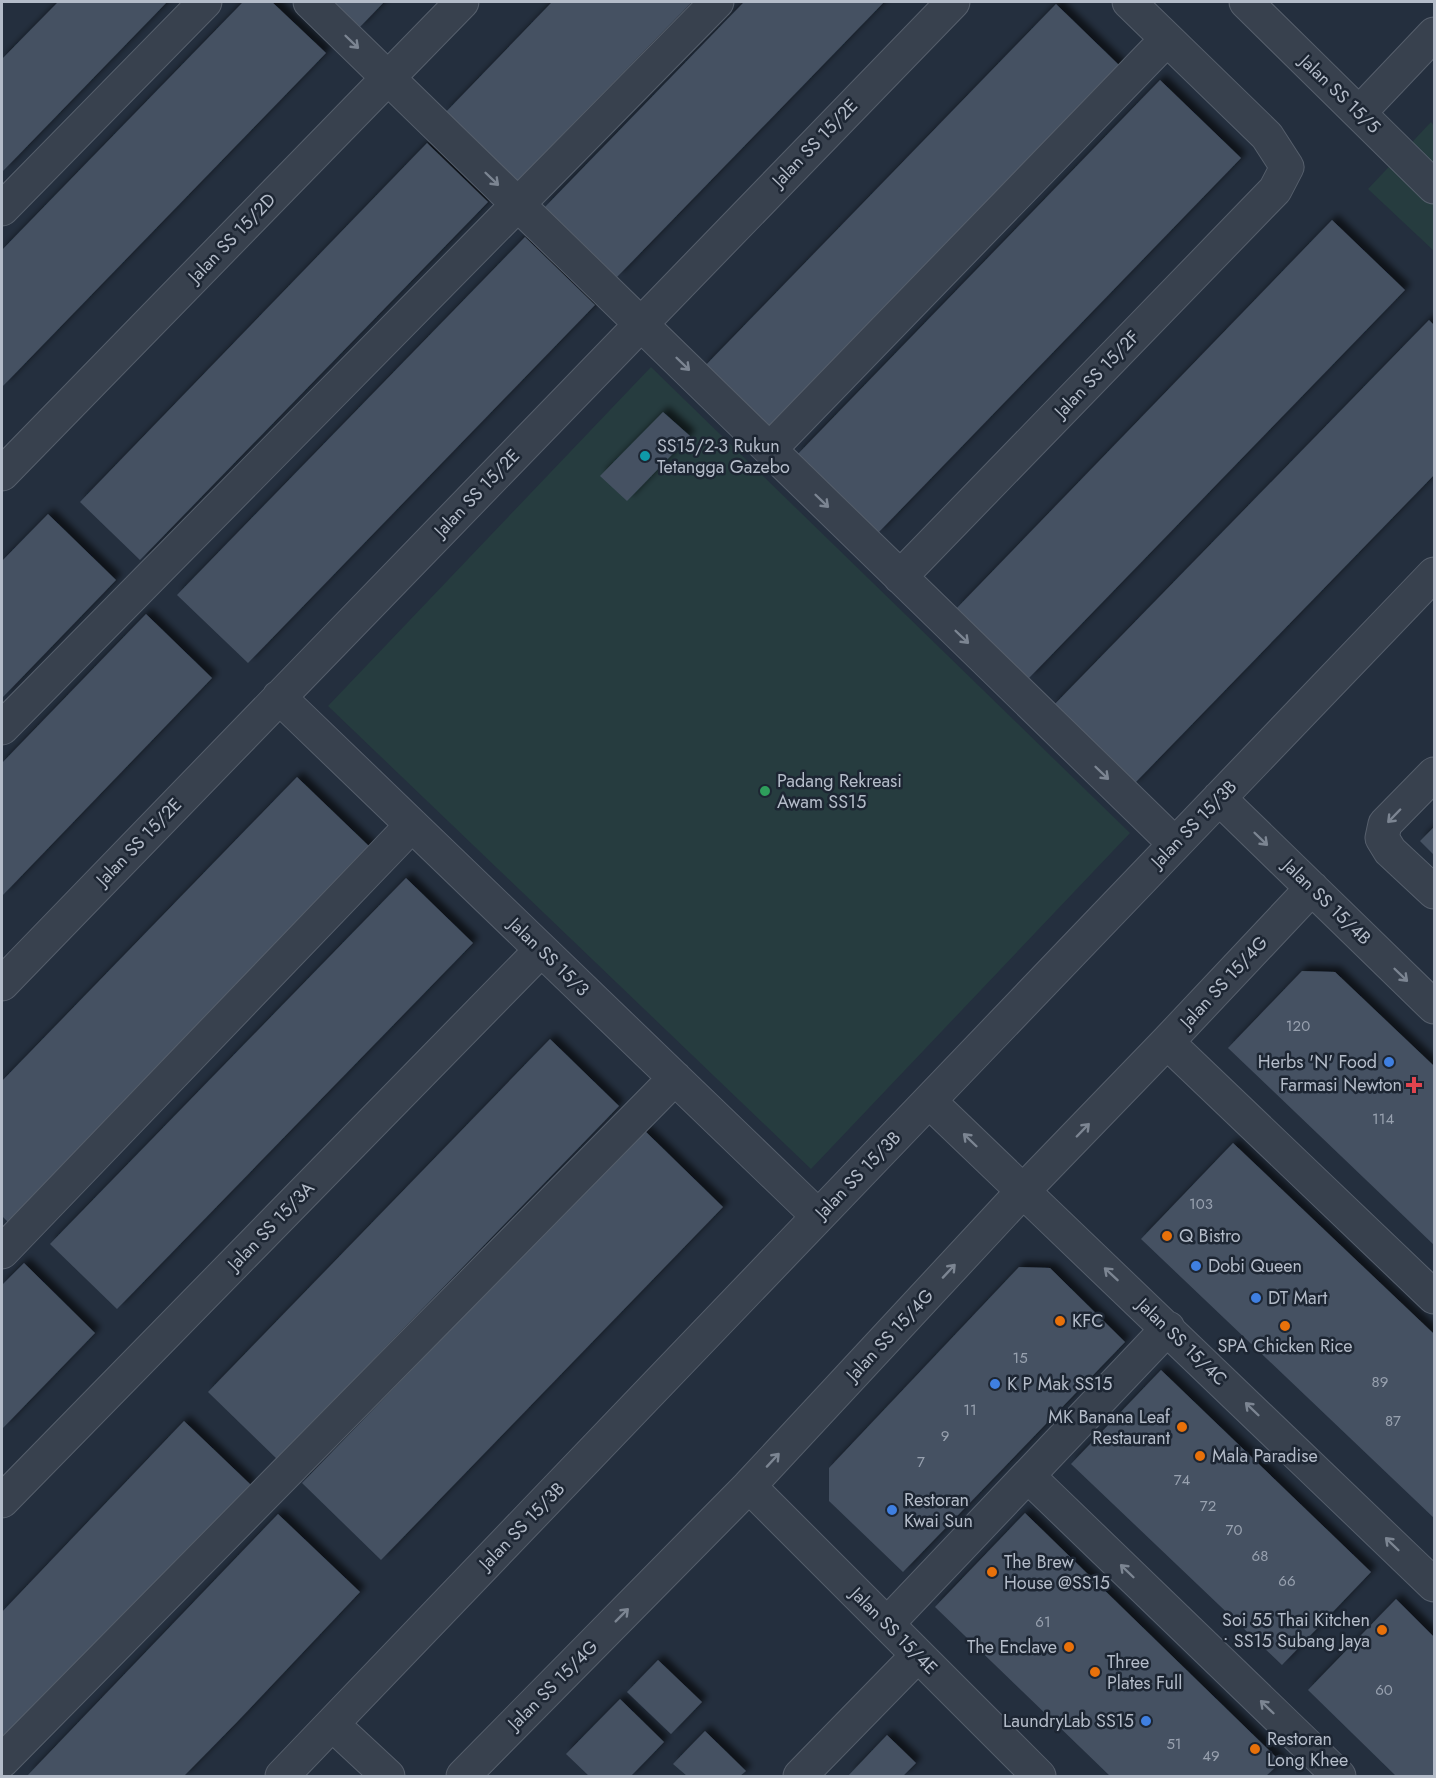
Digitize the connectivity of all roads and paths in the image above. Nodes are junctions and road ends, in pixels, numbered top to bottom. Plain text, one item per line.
1 (205, 2) edge
2 (310, 2) edge
3 (462, 2) edge
4 (717, 2) edge
5 (953, 2) edge
6 (1129, 2) edge
7 (1245, 2) edge
8 (1434, 34) edge
9 (1167, 39) junction
10 (389, 78) junction
11 (1359, 113) junction
12 (1434, 187) edge
13 (518, 204) junction
14 (2, 208) edge
15 (641, 324) junction
16 (770, 449) junction
17 (2, 474) edge
18 (1434, 574) edge
19 (900, 577) junction
20 (279, 697) junction
21 (2, 728) edge
22 (1434, 774) edge
23 (1219, 798) junction
24 (412, 825) junction
25 (1175, 844) junction
26 (1312, 888) junction
27 (1434, 892) edge
28 (541, 950) junction
29 (2, 984) edge
30 (1434, 1007) edge
31 (1167, 1042) junction
32 (675, 1078) junction
33 (929, 1101) junction
34 (1023, 1191) junction
35 (818, 1216) junction
36 (2, 1252) edge
37 (1434, 1298) edge
38 (1168, 1328) junction
39 (1028, 1476) junction
40 (749, 1486) junction
41 (2, 1502) edge
42 (1434, 1585) edge
43 (887, 1624) junction
44 (918, 1655) junction
45 (333, 1724) junction
46 (2, 1761) edge
47 (282, 1776) edge
48 (388, 1776) edge
49 (463, 1776) edge
50 (800, 1776) edge
51 (1039, 1776) edge
52 (1339, 1776) edge

1 - 14 street
2 -> 10 street
3 - 10 street, Jalan SS 15/2D
4 - 13 street
5 - 15 street, Jalan SS 15/2E
6 - 9 street
7 - 11 street, Jalan SS 15/5
8 - 11 street
9 - 16 street
9 - 19 street, Jalan SS 15/2F
10 -> 13 street
10 - 17 street, Jalan SS 15/2D
11 - 12 street, Jalan SS 15/5
13 - 15 street
13 - 21 street
15 -> 16 street
15 - 20 street, Jalan SS 15/2E
16 -> 19 street
18 - 23 street, Jalan SS 15/3B
19 -> 25 street
20 - 24 street, Jalan SS 15/3
20 - 29 street, Jalan SS 15/2E
22 -> 27 street
23 - 25 street, Jalan SS 15/3B
23 -> 26 street, Jalan SS 15/4B
24 - 28 street, Jalan SS 15/3
24 - 36 street
25 - 33 street, Jalan SS 15/3B
26 -> 30 street, Jalan SS 15/4B
26 - 31 street, Jalan SS 15/4G
28 - 32 street, Jalan SS 15/3
28 - 41 street, Jalan SS 15/3A
34 -> 31 street, Jalan SS 15/4G
31 - 37 street
32 - 35 street, Jalan SS 15/3
32 - 46 street
34 -> 33 street, Jalan SS 15/4C
33 - 35 street, Jalan SS 15/3B
38 -> 34 street, Jalan SS 15/4C
40 -> 34 street, Jalan SS 15/4G
35 - 45 street, Jalan SS 15/3B
38 - 39 street
42 -> 38 street, Jalan SS 15/4C
39 - 43 street
52 -> 39 street
40 - 43 street, Jalan SS 15/4E
49 -> 40 street, Jalan SS 15/4G
43 - 44 street, Jalan SS 15/4E
44 - 50 street
44 - 51 street, Jalan SS 15/4E
45 - 47 street, Jalan SS 15/3B
45 - 48 street

